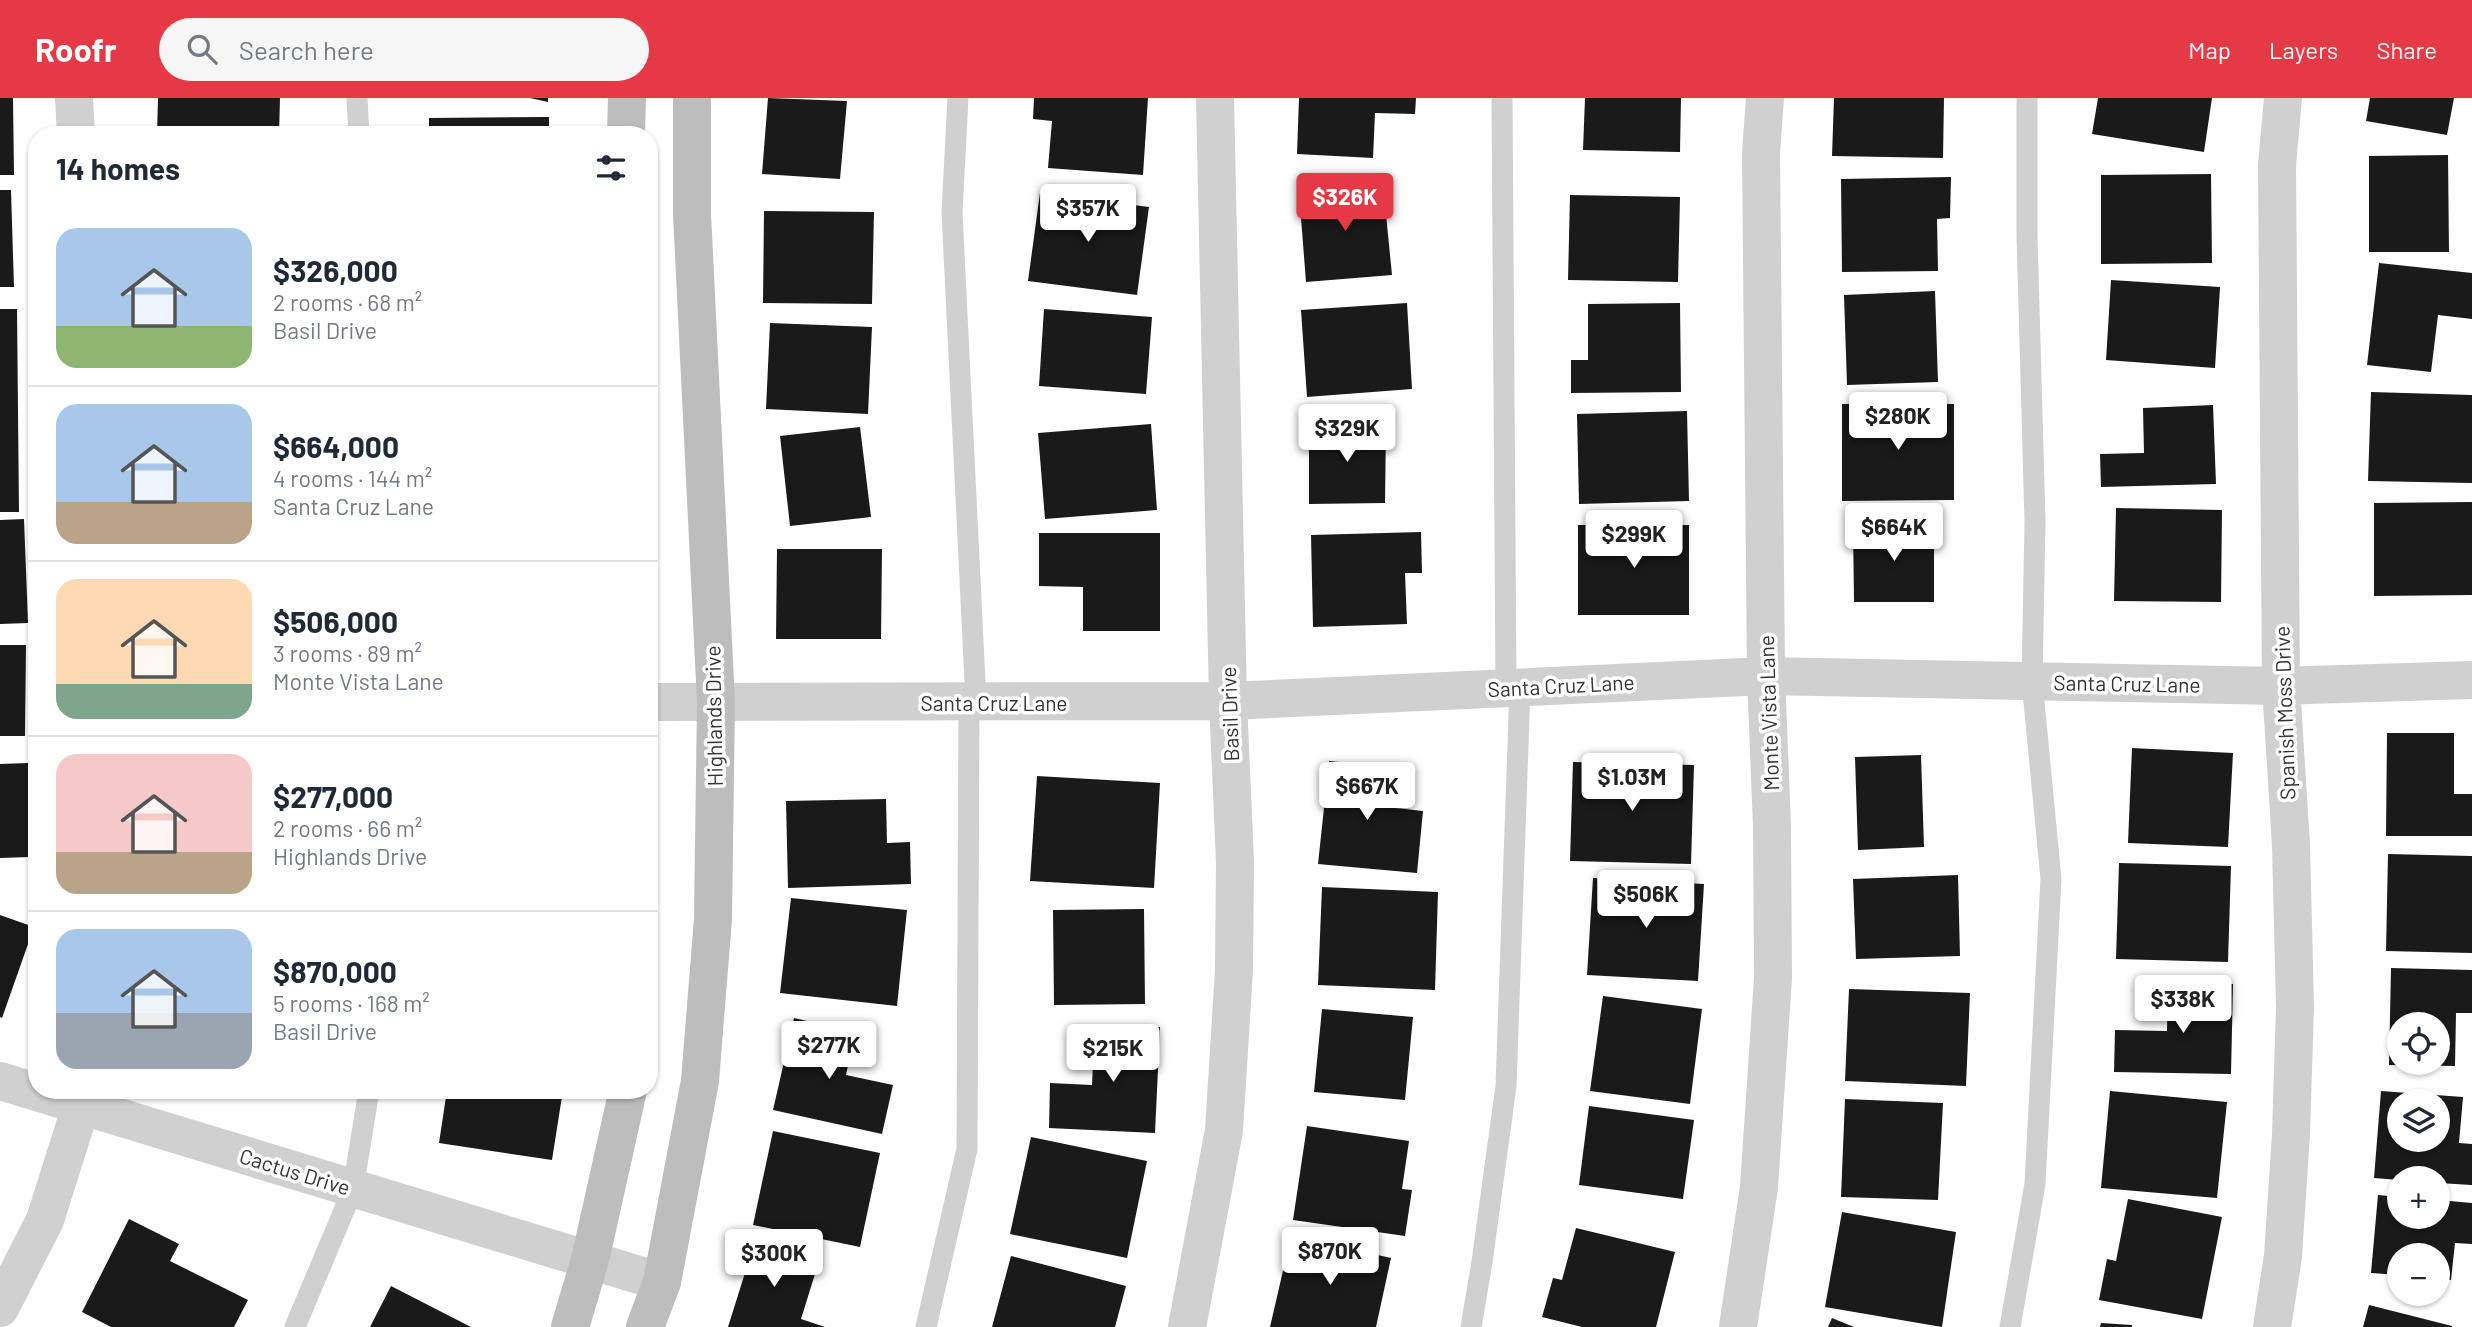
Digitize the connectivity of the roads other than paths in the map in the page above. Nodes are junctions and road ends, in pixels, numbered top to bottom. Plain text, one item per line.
1 (75, 98) edge
2 (357, 98) edge
3 (626, 98) edge
4 (692, 98) edge
5 (958, 98) edge
6 (1214, 98) edge
7 (1502, 98) edge
8 (1765, 98) edge
9 (2027, 98) edge
10 (2283, 98) edge
11 (76, 126) edge
12 (359, 126) edge
13 (626, 126) edge
14 (1766, 676) junction
15 (2472, 680) edge
16 (2032, 681) junction
17 (2281, 686) junction
18 (1513, 688) junction
19 (1228, 701) junction
20 (658, 702) edge
21 (716, 702) junction
22 (972, 702) junction
23 (0, 1081) edge
24 (28, 1087) edge
25 (82, 1099) edge
26 (85, 1099) edge
27 (368, 1099) edge
28 (626, 1099) edge
29 (353, 1189) junction
30 (590, 1260) junction
31 (662, 1282) junction
32 (0, 1308) edge
33 (295, 1327) edge
34 (570, 1327) edge
35 (645, 1327) edge
36 (926, 1327) edge
37 (1187, 1327) edge
38 (1471, 1327) edge
39 (1738, 1327) edge
40 (2010, 1327) edge
41 (2272, 1327) edge

1 - 11 street
2 - 12 lane
3 - 13 street
4 - 21 street, Highlands Drive
5 - 22 lane
6 - 19 street, Basil Drive
7 - 18 lane
8 - 14 street, Monte Vista Lane
9 - 16 lane
10 - 17 street, Spanish Moss Drive
14 - 16 street, Santa Cruz Lane
14 - 18 street, Santa Cruz Lane
14 - 39 street, Monte Vista Lane
15 - 17 street, Santa Cruz Lane
16 - 17 street, Santa Cruz Lane
16 - 40 lane
17 - 41 street, Spanish Moss Drive
18 - 19 street, Santa Cruz Lane
18 - 38 lane
19 - 22 street, Santa Cruz Lane
19 - 37 street, Basil Drive
20 - 21 street, Santa Cruz Lane
21 - 22 street, Santa Cruz Lane
21 - 31 street, Highlands Drive
22 - 36 lane
23 - 24 street, Cactus Drive
25 - 32 street
26 - 29 street, Cactus Drive
27 - 29 lane
28 - 30 street
29 - 30 street, Cactus Drive
29 - 33 lane
30 - 31 street, Cactus Drive
30 - 34 street
31 - 35 street, Highlands Drive

